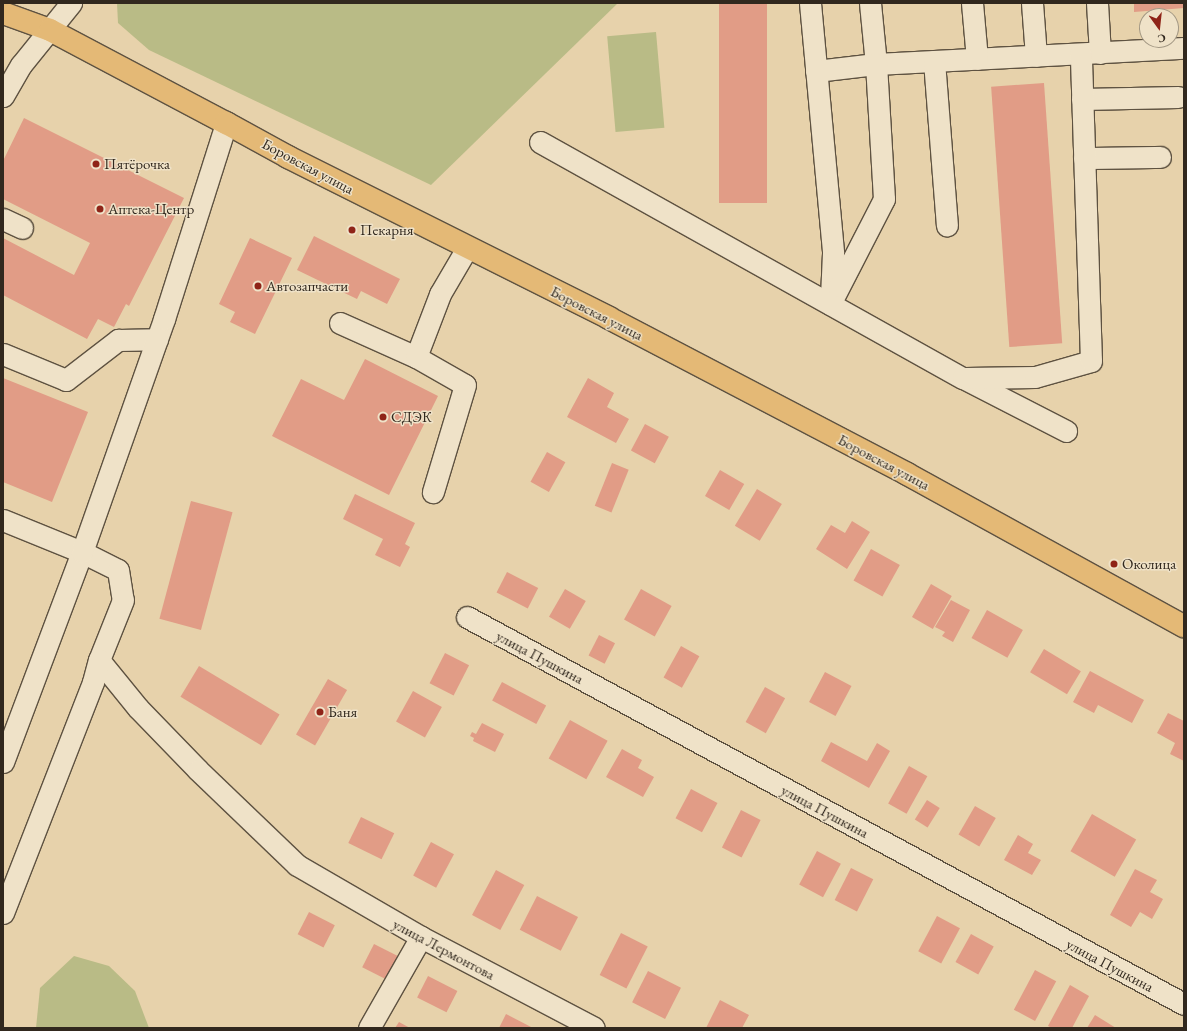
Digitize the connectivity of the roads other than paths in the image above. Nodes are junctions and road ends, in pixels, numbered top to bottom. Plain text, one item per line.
1 (71, 3) edge
2 (810, 3) edge
3 (870, 3) edge
4 (972, 3) edge
5 (1032, 3) edge
6 (1097, 3) edge
7 (3, 13) edge
8 (50, 30) junction
9 (1184, 48) edge
10 (1090, 53) junction
11 (1036, 56) junction
12 (976, 59) junction
13 (934, 61) junction
14 (876, 64) junction
15 (816, 71) junction
16 (3, 96) edge
17 (1178, 97) dead end
18 (1082, 99) junction
19 (226, 122) junction
20 (540, 142) dead end
21 (1160, 157) dead end
22 (1084, 158) junction
23 (3, 219) edge
24 (947, 225) dead end
25 (22, 228) dead end
26 (467, 248) junction
27 (830, 304) junction
28 (340, 323) dead end
29 (157, 339) junction
30 (3, 354) edge
31 (416, 357) junction
32 (963, 378) junction
33 (1066, 431) dead end
34 (433, 492) dead end
35 (3, 520) edge
36 (82, 552) junction
37 (467, 617) dead end
38 (1184, 626) edge
39 (100, 660) junction
40 (3, 762) edge
41 (3, 913) edge
42 (421, 938) junction
43 (1184, 1004) edge
44 (369, 1028) edge
45 (594, 1028) edge

1 - 8 street
2 - 15 street
3 - 14 street
4 - 12 street
5 - 11 street
6 - 10 street
7 - 8 main road, Боровская улица
8 - 16 street
8 - 19 main road, Боровская улица
9 - 10 street
10 - 11 street
10 - 18 street
11 - 12 street
12 - 13 street
13 - 14 street
13 - 24 street
14 - 15 street
14 - 27 street
15 - 27 street
17 - 18 street
18 - 22 street
19 - 26 main road, Боровская улица
19 - 29 street
20 - 27 street
21 - 22 street
22 - 32 street
23 - 25 street
26 - 31 street
26 - 38 main road, Боровская улица
27 - 32 street
28 - 31 street
29 - 30 street
29 - 36 street
31 - 34 street
32 - 33 street
35 - 36 street
36 - 39 street
36 - 40 street
37 - 43 street, улица Пушкина
39 - 41 street
39 - 42 street, улица Лермонтова
42 - 44 street
42 - 45 street, улица Лермонтова

